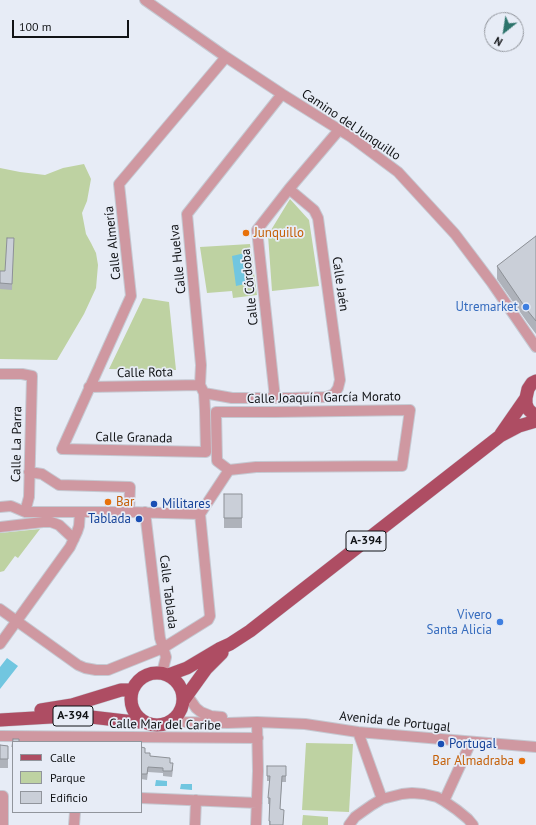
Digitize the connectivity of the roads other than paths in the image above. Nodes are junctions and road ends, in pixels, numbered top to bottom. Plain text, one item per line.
1 (145, 0) edge
2 (226, 57) junction
3 (282, 94) junction
4 (338, 130) junction
5 (289, 189) junction
6 (536, 348) edge
7 (0, 374) edge
8 (535, 379) edge
9 (89, 387) junction
10 (202, 389) junction
11 (334, 394) joint
12 (275, 398) junction
13 (526, 398) junction
14 (536, 417) edge
15 (536, 421) edge
16 (500, 436) junction
17 (62, 450) joint
18 (206, 452) joint
19 (229, 470) junction
20 (30, 472) junction
21 (0, 507) edge
22 (25, 512) junction
23 (80, 512) junction
24 (129, 512) junction
25 (145, 512) junction
26 (200, 514) junction
27 (0, 527) edge
28 (74, 539) junction
29 (0, 609) edge
30 (17, 621) junction
31 (0, 644) edge
32 (230, 644) junction
33 (164, 648) junction
34 (165, 674) junction
35 (132, 690) junction
36 (184, 696) junction
37 (0, 715) edge
38 (0, 720) edge
39 (171, 720) junction
40 (145, 722) junction
41 (255, 722) junction
42 (358, 732) junction
43 (0, 736) edge
44 (258, 738) junction
45 (471, 742) junction
46 (536, 747) edge
47 (0, 796) edge
48 (142, 798) edge
49 (382, 799) junction
50 (196, 800) junction
51 (444, 801) junction
52 (257, 803) junction
53 (75, 813) edge
54 (3, 825) edge
55 (74, 825) edge
56 (195, 825) edge
57 (256, 825) edge
58 (349, 825) edge
59 (473, 825) edge

1 - 2 street, Camino del Junquillo
2 - 3 street, Camino del Junquillo
2 - 9 street, Calle Almería
3 - 4 street, Camino del Junquillo
3 - 10 street, Calle Huelva
4 - 5 street, Calle Córdoba
4 - 6 street, Camino del Junquillo
5 - 11 street, Calle Jaén
5 - 12 street, Calle Córdoba
7 - 20 street, Calle La Parra
8 - 13 main road, A-394
9 - 10 street, Calle Rota
9 - 17 street, Calle Almería
10 - 12 street, Calle Rota
10 - 18 street, Calle Huelva
11 - 12 street, Calle Rota
13 - 14 main road
13 - 16 main road, A-394
15 - 16 main road, A-394
16 - 32 main road, A-394
17 - 18 street, Calle Granada
19 - 19 street, Calle Joaquín García Morato
19 - 26 street
20 - 22 street, Calle La Parra
20 - 24 street
21 - 22 street
22 - 23 street
23 - 24 street
23 - 28 street
24 - 25 street
25 - 26 street
25 - 33 street, Calle Tablada
26 - 33 street
27 - 28 street
28 - 30 street
29 - 30 street
30 - 31 street
30 - 33 street
32 - 34 main road, A-394
32 - 36 main road, A-394
33 - 34 street, Calle Tablada
34 - 35 main road, A-394
34 - 36 main road
35 - 37 main road, A-394
35 - 40 main road
36 - 39 main road, A-394
36 - 41 street, Avenida de Portugal
38 - 40 main road, A-394
39 - 40 main road, A-394
39 - 41 street, Avenida de Portugal
41 - 42 street, Avenida de Portugal
41 - 44 street
42 - 45 street, Avenida de Portugal
42 - 49 street
43 - 44 street, Calle Mar del Caribe
44 - 52 street
45 - 46 street, Avenida de Portugal
45 - 51 street
47 - 54 street
48 - 50 street
49 - 51 street
49 - 58 street
50 - 52 street
50 - 56 street
51 - 59 street
52 - 57 street
53 - 55 street

